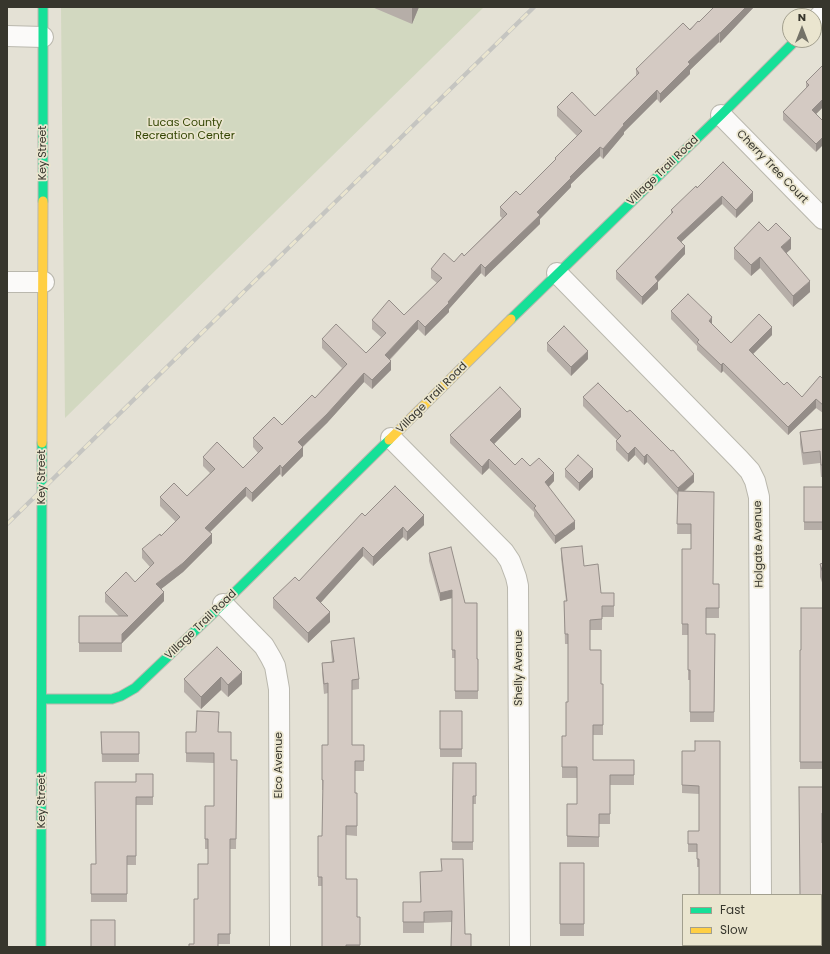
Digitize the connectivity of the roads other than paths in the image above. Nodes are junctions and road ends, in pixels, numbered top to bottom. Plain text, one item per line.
1 (43, 7) edge
2 (7, 36) edge
3 (43, 37) junction
4 (788, 48) edge
5 (722, 115) junction
6 (823, 219) edge
7 (557, 273) junction
8 (7, 282) edge
9 (44, 282) junction
10 (391, 438) junction
11 (223, 604) junction
12 (42, 700) junction
13 (761, 894) edge
14 (42, 947) edge
15 (280, 947) edge
16 (520, 947) edge

1 - 3 street, Key Street
2 - 3 street
3 - 9 street, Key Street
4 - 5 street, Village Trail Road
5 - 6 street, Cherry Tree Court
5 - 7 street, Village Trail Road
7 - 10 street, Village Trail Road
7 - 13 street, Holgate Avenue
8 - 9 street
9 - 12 street, Key Street
10 - 11 street, Village Trail Road
10 - 16 street, Shelly Avenue
11 - 12 street, Village Trail Road
11 - 15 street, Elco Avenue
12 - 14 street, Key Street

